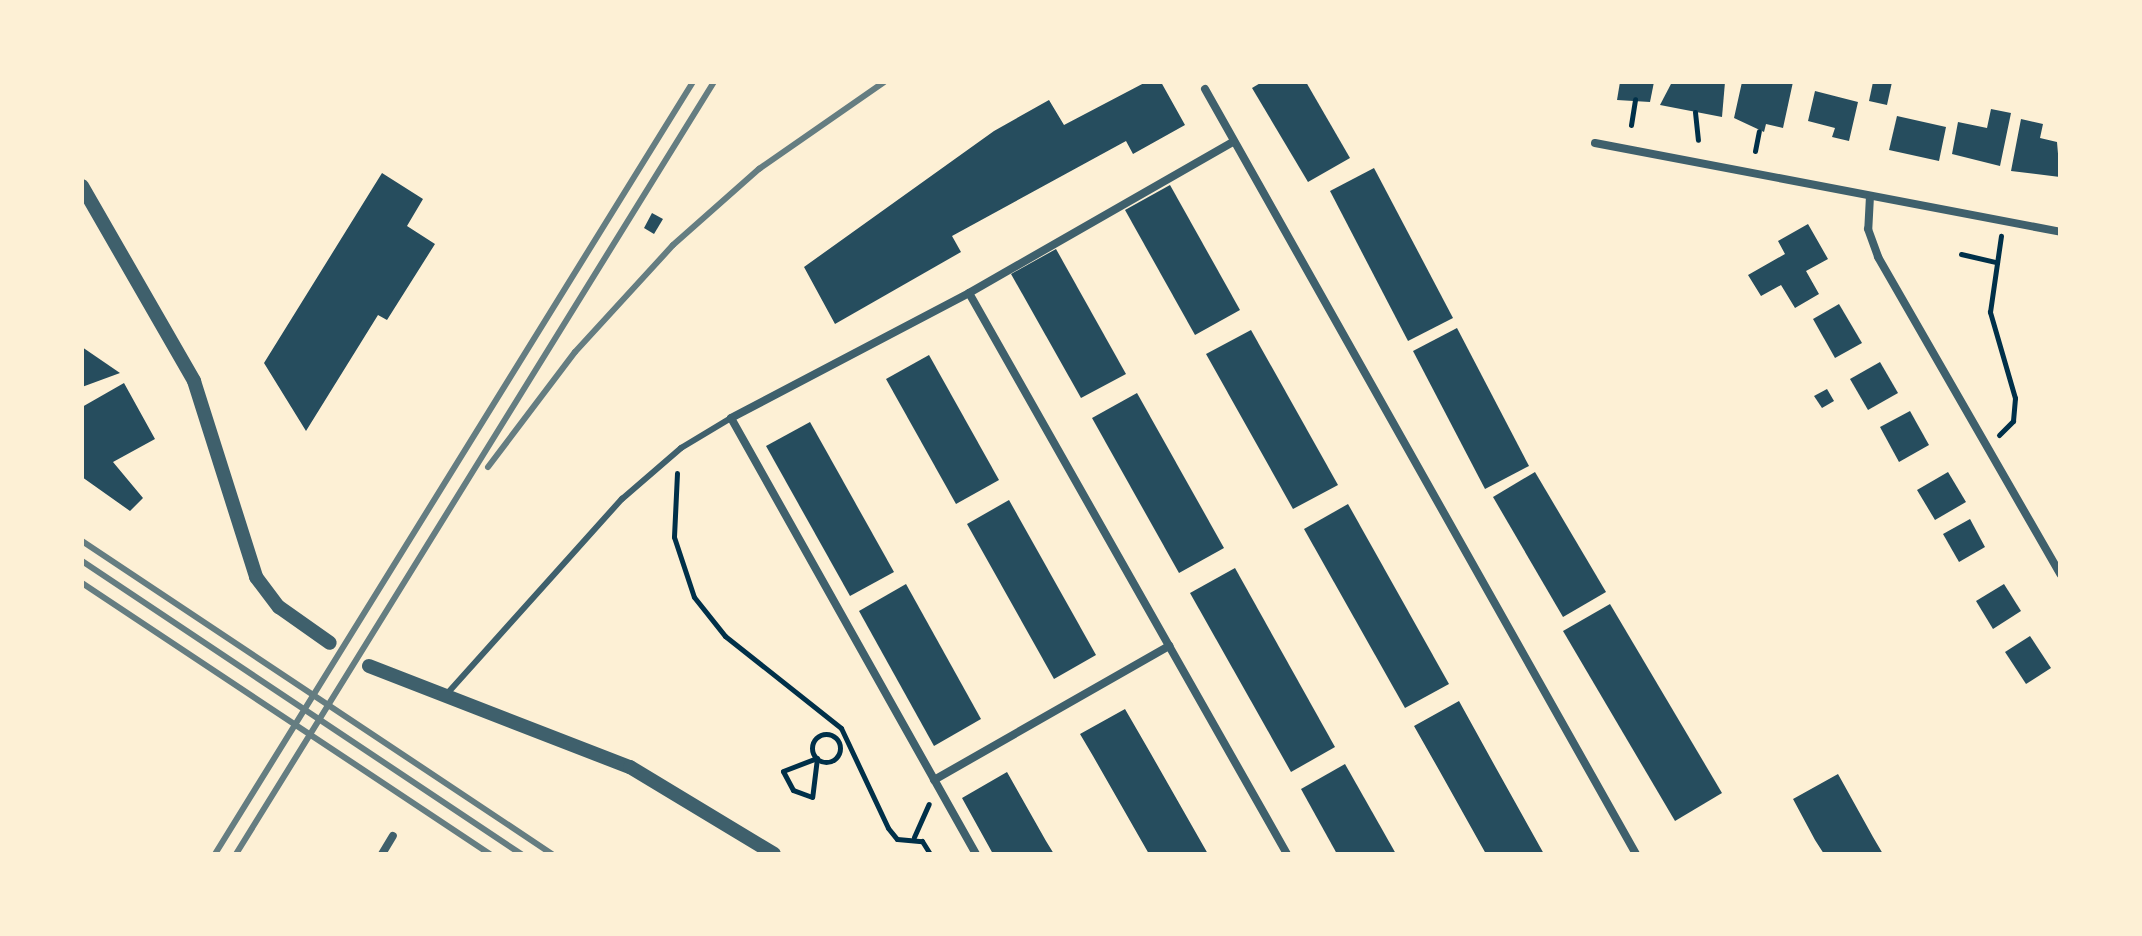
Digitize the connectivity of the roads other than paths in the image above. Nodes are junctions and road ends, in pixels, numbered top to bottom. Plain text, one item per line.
1 (1205, 89) dead end
2 (1234, 141) junction
3 (1595, 143) dead end
4 (82, 186) edge
5 (1870, 196) junction
6 (2060, 232) edge
7 (969, 293) junction
8 (731, 418) junction
9 (2060, 574) edge
10 (330, 643) dead end
11 (1169, 646) junction
12 (369, 666) dead end
13 (445, 696) junction
14 (934, 780) junction
15 (393, 836) dead end
16 (382, 854) edge
17 (774, 854) edge
18 (976, 854) edge
19 (1287, 854) edge
20 (1636, 854) edge

1 - 2 street
2 - 7 street
2 - 20 street
3 - 5 street
4 - 10 street
5 - 6 street
5 - 9 street
7 - 8 street
7 - 11 street
8 - 13 lane
8 - 14 street
11 - 14 street
11 - 19 street
12 - 13 street
13 - 17 street
14 - 18 street
15 - 16 street

